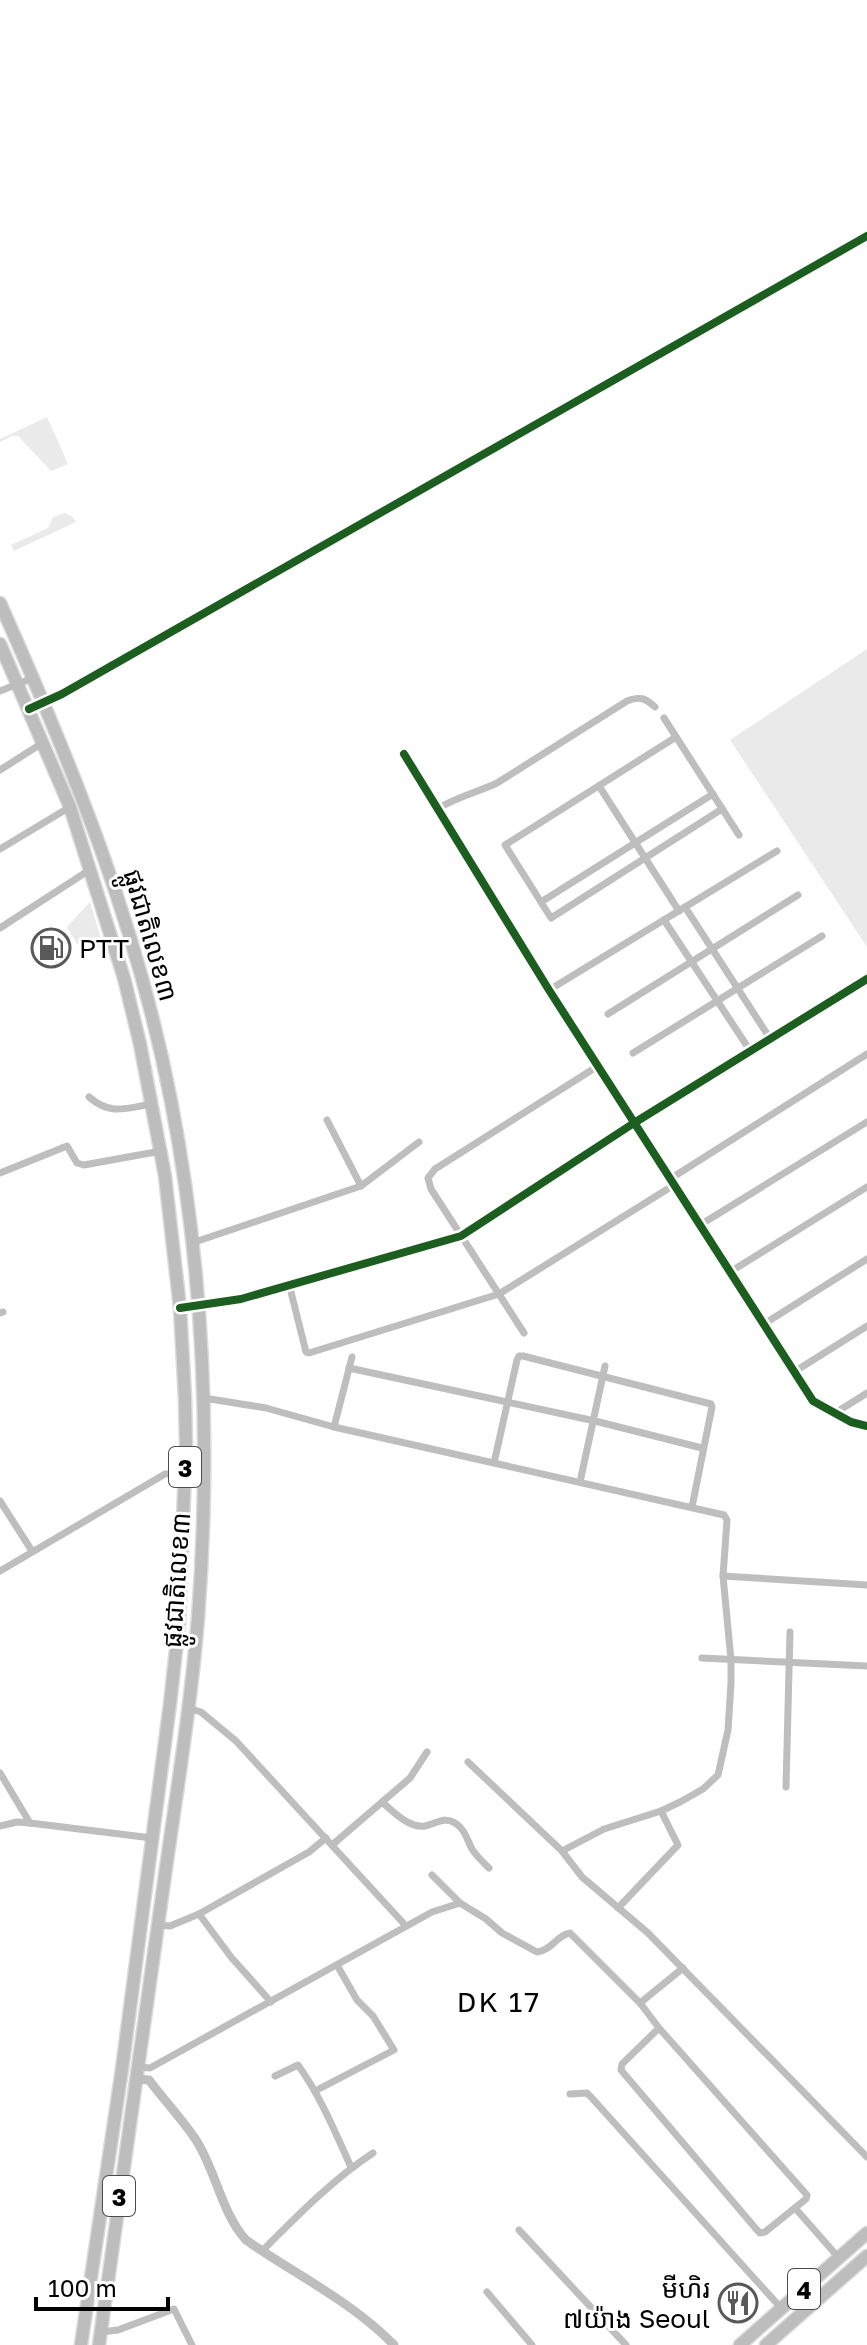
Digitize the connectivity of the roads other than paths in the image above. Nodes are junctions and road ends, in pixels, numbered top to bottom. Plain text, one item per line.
1 (867, 236) edge
2 (0, 603) edge
3 (0, 644) edge
4 (33, 678) junction
5 (18, 684) junction
6 (0, 691) edge
7 (44, 703) junction
8 (655, 707) dead end
9 (29, 709) junction
10 (664, 718) dead end
11 (676, 737) junction
12 (44, 742) junction
13 (404, 754) dead end
14 (0, 770) edge
15 (599, 786) junction
16 (713, 794) junction
17 (70, 807) junction
18 (439, 808) junction
19 (722, 809) junction
20 (739, 835) dead end
21 (636, 843) junction
22 (0, 849) edge
23 (777, 851) dead end
24 (645, 858) junction
25 (91, 869) junction
26 (798, 895) dead end
27 (541, 902) junction
28 (682, 909) junction
29 (664, 920) junction
30 (0, 928) edge
31 (822, 936) dead end
32 (712, 949) junction
33 (692, 962) junction
34 (867, 979) edge
35 (738, 989) junction
36 (549, 990) junction
37 (718, 1001) junction
38 (608, 1014) dead end
39 (771, 1040) junction
40 (751, 1052) junction
41 (633, 1053) dead end
42 (867, 1054) edge
43 (598, 1066) junction
44 (89, 1097) dead end
45 (152, 1104) junction
46 (327, 1120) dead end
47 (867, 1122) edge
48 (634, 1123) junction
49 (419, 1142) dead end
50 (161, 1151) junction
51 (0, 1173) edge
52 (672, 1182) junction
53 (361, 1186) junction
54 (867, 1187) edge
55 (700, 1225) junction
56 (461, 1236) junction
57 (192, 1243) junction
58 (867, 1259) edge
59 (730, 1272) junction
60 (289, 1284) junction
61 (499, 1294) junction
62 (198, 1306) junction
63 (180, 1308) junction
64 (764, 1324) junction
65 (867, 1326) edge
66 (524, 1333) dead end
67 (352, 1357) dead end
68 (605, 1366) dead end
69 (349, 1368) junction
70 (794, 1372) junction
71 (604, 1377) junction
72 (867, 1393) edge
73 (204, 1398) junction
74 (507, 1403) junction
75 (835, 1413) junction
76 (595, 1421) junction
77 (867, 1426) edge
78 (334, 1427) junction
79 (702, 1448) junction
80 (494, 1463) junction
81 (185, 1473) junction
82 (580, 1482) junction
83 (0, 1501) edge
84 (692, 1507) junction
85 (32, 1551) junction
86 (0, 1571) edge
87 (723, 1576) junction
88 (867, 1585) edge
89 (790, 1632) dead end
90 (702, 1658) dead end
91 (731, 1660) junction
92 (790, 1662) junction
93 (867, 1666) edge
94 (187, 1708) junction
95 (427, 1752) dead end
96 (468, 1762) dead end
97 (0, 1773) edge
98 (786, 1787) dead end
99 (382, 1802) junction
100 (661, 1811) junction
101 (30, 1823) junction
102 (0, 1826) edge
103 (152, 1838) junction
104 (329, 1842) junction
105 (562, 1851) junction
106 (489, 1868) dead end
107 (432, 1875) dead end
108 (460, 1903) junction
109 (618, 1908) junction
110 (199, 1914) junction
111 (159, 1925) junction
112 (406, 1926) junction
113 (337, 1965) junction
114 (683, 1968) junction
115 (271, 2002) junction
116 (640, 2003) junction
117 (659, 2028) junction
118 (144, 2073) junction
119 (275, 2076) dead end
120 (315, 2091) junction
121 (570, 2094) dead end
122 (373, 2153) dead end
123 (867, 2157) edge
124 (351, 2167) junction
125 (795, 2208) junction
126 (519, 2230) dead end
127 (867, 2233) edge
128 (262, 2251) junction
129 (867, 2256) edge
130 (839, 2258) junction
131 (487, 2292) dead end
132 (781, 2308) junction
133 (100, 2338) edge
134 (81, 2345) edge
135 (192, 2345) edge
136 (394, 2345) edge
137 (532, 2345) edge
138 (626, 2345) edge
139 (740, 2345) edge
140 (766, 2345) edge

1 - 7 street
2 - 4 highway, ផ្លូវជាតិលេខ៣ / 3
3 - 5 highway, ផ្លូវជាតិលេខ៣ / 3
4 - 5 street
4 - 7 highway, ផ្លូវជាតិលេខ៣ / 3
5 - 6 street
5 - 9 highway, ផ្លូវជាតិលេខ៣ / 3
7 - 9 street
7 - 57 highway, ផ្លូវជាតិលេខ៣ / 3
8 - 18 street
9 - 12 highway, ផ្លូវជាតិលេខ៣ / 3
10 - 11 street
11 - 15 street
11 - 16 street
12 - 14 street
12 - 17 highway, ផ្លូវជាតិលេខ៣ / 3
13 - 18 street
15 - 21 street
15 - 27 street
16 - 19 street
16 - 21 street
17 - 22 street
17 - 25 highway, ផ្លូវជាតិលេខ៣ / 3
18 - 36 street
19 - 20 street
19 - 24 street
21 - 24 street
21 - 27 street
23 - 28 street
24 - 27 street
24 - 28 street
25 - 30 street
25 - 45 highway, ផ្លូវជាតិលេខ៣ / 3
26 - 32 street
28 - 29 street
28 - 32 street
29 - 33 street
29 - 36 street
31 - 35 street
32 - 33 street
32 - 35 street
33 - 37 street
33 - 38 street
34 - 39 street
35 - 37 street
35 - 39 street
36 - 43 street
37 - 40 street
37 - 41 street
39 - 40 street
40 - 48 street
42 - 52 street
43 - 48 street
43 - 56 street
44 - 45 street
45 - 50 highway, ផ្លូវជាតិលេខ៣ / 3
46 - 53 street
47 - 55 street
48 - 52 street
48 - 56 street
49 - 53 street
50 - 51 street
50 - 63 highway, ផ្លូវជាតិលេខ៣ / 3
52 - 55 street
52 - 61 street
53 - 57 street
54 - 59 street
55 - 59 street
56 - 60 street
56 - 61 street
57 - 62 highway, ផ្លូវជាតិលេខ៣ / 3
58 - 64 street
59 - 64 street
60 - 61 street
60 - 62 street
61 - 66 street
62 - 63 street
62 - 73 highway, ផ្លូវជាតិលេខ៣ / 3
63 - 81 highway, ផ្លូវជាតិលេខ៣ / 3
64 - 70 street
65 - 70 street
67 - 69 street
68 - 71 street
69 - 74 street
69 - 78 street
70 - 75 street
71 - 74 street
71 - 76 street
71 - 79 street
72 - 75 street
73 - 78 street
73 - 94 highway, ផ្លូវជាតិលេខ៣ / 3
74 - 76 street
74 - 80 street
75 - 77 street
76 - 79 street
76 - 82 street
78 - 80 street
79 - 84 street
80 - 82 street
81 - 85 street
81 - 103 highway, ផ្លូវជាតិលេខ៣ / 3
82 - 84 street
83 - 85 street
84 - 87 street
85 - 86 street
87 - 88 street
87 - 91 street
89 - 92 street
90 - 91 street
91 - 92 street
91 - 100 street
92 - 93 street
92 - 98 street
94 - 104 street
94 - 111 highway, ផ្លូវជាតិលេខ៣ / 3
95 - 99 street
96 - 105 street
97 - 101 street
99 - 104 street
99 - 106 street
100 - 105 street
100 - 109 street
101 - 102 street
101 - 103 street
103 - 134 highway, ផ្លូវជាតិលេខ៣ / 3
104 - 110 street
104 - 112 street
105 - 109 street
107 - 108 street
108 - 112 street
108 - 116 street
109 - 114 street
110 - 111 street
110 - 115 street
111 - 118 highway, ផ្លូវជាតិលេខ៣ / 3
112 - 113 street
113 - 115 street
113 - 120 street
114 - 116 street
114 - 123 street
115 - 118 street
116 - 117 street
117 - 125 street
117 - 125 street
118 - 128 street
118 - 133 highway, ផ្លូវជាតិលេខ៣ / 3
119 - 120 street
120 - 124 street
121 - 132 street
122 - 124 street
124 - 128 street
125 - 130 street
126 - 138 street
127 - 130 highway, 4
128 - 136 street
129 - 140 highway, 4
130 - 132 highway, 4
131 - 137 street
132 - 139 highway, 4
133 - 135 street

